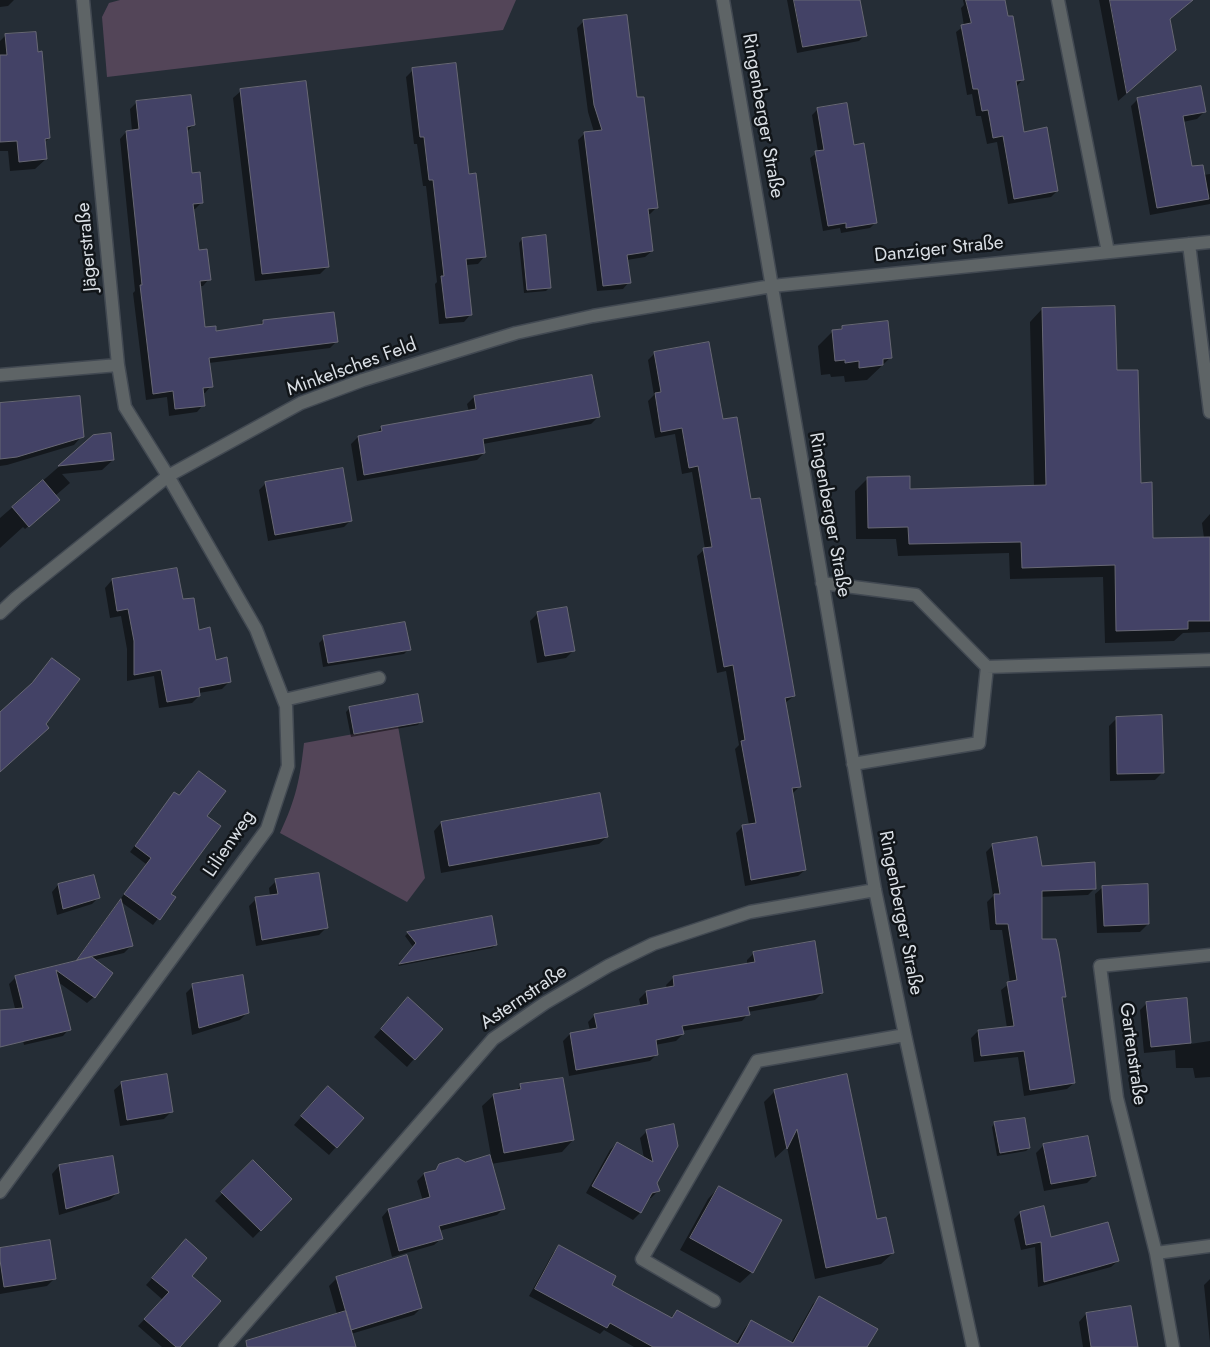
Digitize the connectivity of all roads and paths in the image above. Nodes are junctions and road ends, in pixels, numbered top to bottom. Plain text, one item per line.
1 (84, 0) edge
2 (723, 0) edge
3 (1058, 0) edge
4 (1210, 242) edge
5 (1189, 244) junction
6 (1108, 252) junction
7 (772, 286) junction
8 (118, 365) junction
9 (0, 375) edge
10 (1210, 412) edge
11 (168, 476) junction
12 (822, 583) junction
13 (0, 613) edge
14 (1210, 660) edge
15 (987, 667) junction
16 (379, 678) dead end
17 (284, 700) junction
18 (853, 764) junction
19 (875, 890) junction
20 (1210, 955) edge
21 (905, 1035) junction
22 (0, 1192) edge
23 (1210, 1246) edge
24 (1156, 1253) junction
25 (714, 1301) dead end
26 (225, 1347) edge
27 (973, 1347) edge
28 (1173, 1347) edge

1 - 8 street, Jägerstraße
2 - 7 street, Ringenberger Straße
3 - 6 street
4 - 5 street, Danziger Straße
5 - 6 street, Danziger Straße
5 - 10 street
6 - 7 street, Danziger Straße
7 - 11 street, Minkelsches Feld
7 - 12 street, Ringenberger Straße
8 - 9 street
8 - 11 street, Jägerstraße
11 - 13 street, Minkelsches Feld
11 - 17 street, Lilienweg
12 - 15 street
12 - 18 street, Ringenberger Straße
14 - 15 street
15 - 18 street
16 - 17 street
17 - 22 street, Lilienweg
18 - 19 street, Ringenberger Straße
19 - 21 street, Ringenberger Straße
19 - 26 street, Asternstraße
20 - 24 street, Gartenstraße
21 - 25 street
21 - 27 street, Ringenberger Straße
23 - 24 street
24 - 28 street, Gartenstraße

